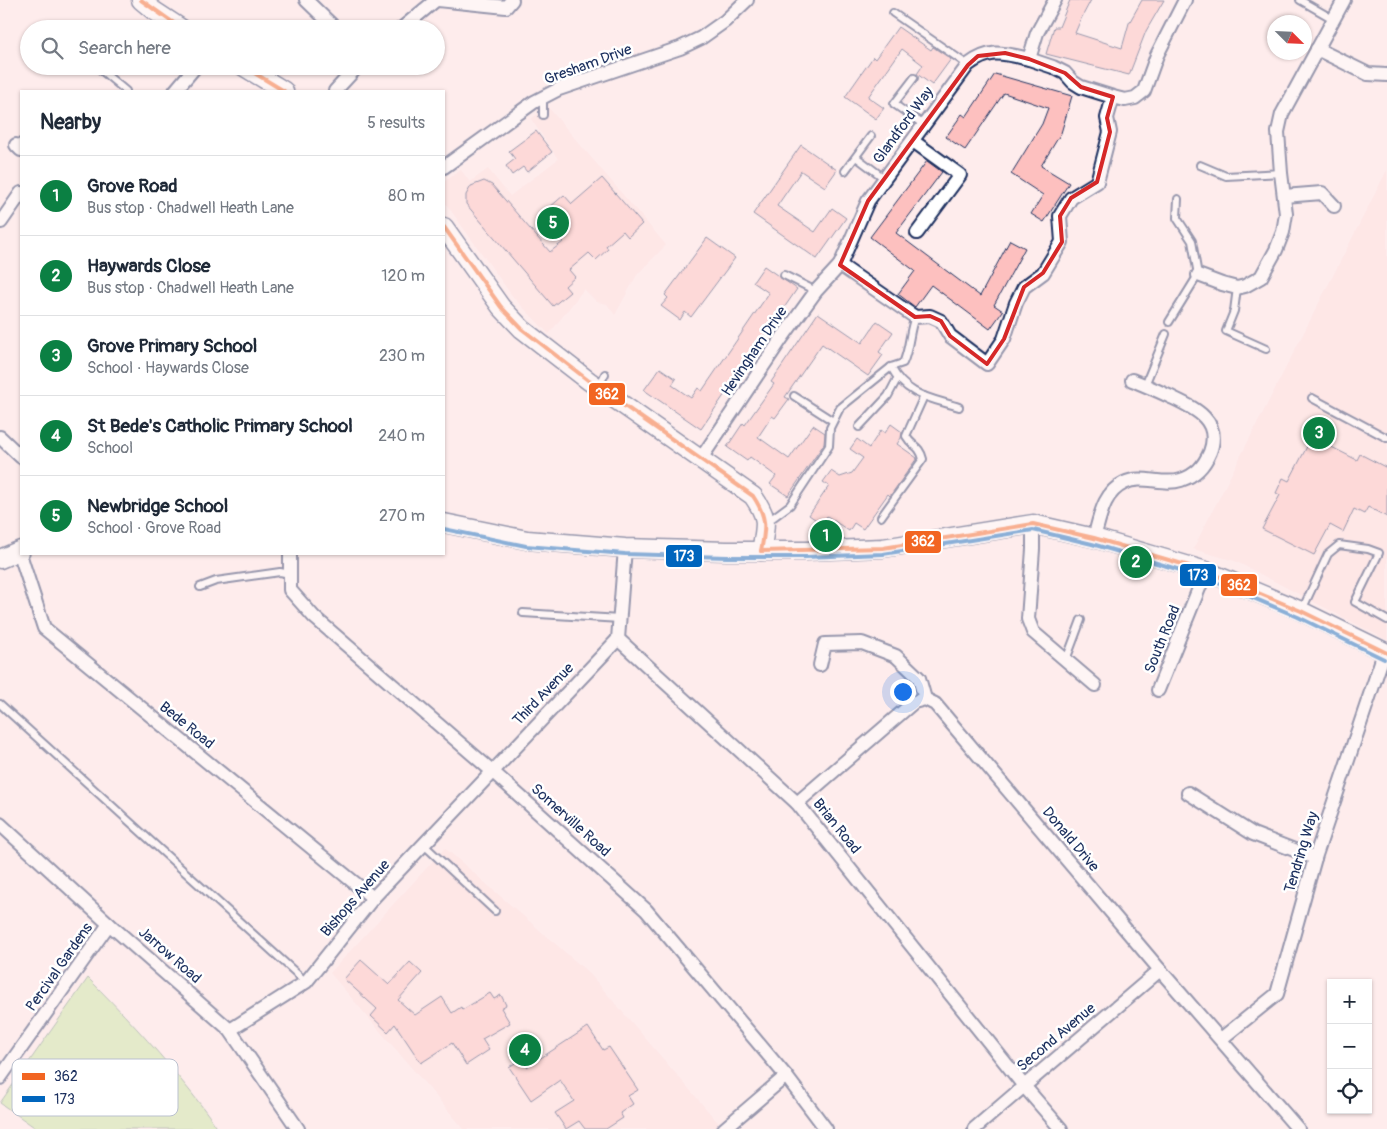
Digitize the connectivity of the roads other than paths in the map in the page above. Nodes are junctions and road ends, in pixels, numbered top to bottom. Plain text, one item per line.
1 (141, 0) edge
2 (306, 0) edge
3 (437, 0) edge
4 (512, 0) edge
5 (747, 0) edge
6 (1055, 0) edge
7 (1185, 0) edge
8 (1300, 0) edge
9 (1344, 0) edge
10 (475, 2) edge
11 (894, 13) dead end
12 (1333, 19) junction
13 (168, 20) edge
14 (327, 20) edge
15 (412, 20) edge
16 (1317, 48) junction
17 (1029, 59) junction
18 (968, 65) junction
19 (107, 75) edge
20 (188, 75) edge
21 (258, 75) edge
22 (350, 75) edge
23 (1387, 75) edge
24 (914, 78) dead end
25 (125, 90) edge
26 (176, 90) edge
27 (282, 90) edge
28 (336, 90) edge
29 (543, 97) junction
30 (1113, 98) junction
31 (543, 114) dead end
32 (924, 125) junction
33 (871, 136) dead end
34 (913, 141) junction
35 (856, 157) junction
36 (1200, 165) dead end
37 (445, 167) edge
38 (845, 171) dead end
39 (1281, 173) junction
40 (884, 178) junction
41 (20, 195) edge
42 (1284, 196) junction
43 (1178, 199) dead end
44 (1334, 206) dead end
45 (1, 222) edge
46 (917, 233) dead end
47 (447, 236) edge
48 (840, 265) junction
49 (784, 275) dead end
50 (1198, 275) junction
51 (1237, 288) junction
52 (816, 291) junction
53 (915, 317) junction
54 (1169, 322) dead end
55 (1166, 334) dead end
56 (1266, 349) dead end
57 (891, 367) junction
58 (897, 379) junction
59 (1132, 380) dead end
60 (1145, 385) junction
61 (794, 396) dead end
62 (924, 396) junction
63 (1312, 398) dead end
64 (959, 407) dead end
65 (833, 421) junction
66 (859, 428) dead end
67 (0, 437) edge
68 (1387, 438) edge
69 (20, 456) edge
70 (700, 460) junction
71 (881, 517) dead end
72 (445, 523) edge
73 (766, 523) junction
74 (1033, 524) junction
75 (1094, 538) junction
76 (625, 548) junction
77 (20, 551) edge
78 (761, 551) junction
79 (21, 555) edge
80 (290, 555) edge
81 (0, 559) edge
82 (1206, 571) junction
83 (290, 574) junction
84 (200, 586) dead end
85 (1301, 611) junction
86 (523, 613) dead end
87 (620, 619) junction
88 (1081, 620) dead end
89 (1387, 620) edge
90 (618, 639) junction
91 (1386, 653) edge
92 (1066, 660) junction
93 (820, 664) dead end
94 (1096, 685) dead end
95 (1158, 690) dead end
96 (924, 700) junction
97 (0, 704) edge
98 (492, 771) junction
99 (1188, 793) dead end
100 (798, 803) junction
101 (0, 824) edge
102 (424, 845) junction
103 (1315, 858) junction
104 (373, 898) junction
105 (495, 911) dead end
106 (109, 924) junction
107 (1160, 970) junction
108 (306, 982) junction
109 (230, 1030) junction
110 (1221, 1039) junction
111 (13, 1059) edge
112 (12, 1061) edge
113 (786, 1076) junction
114 (0, 1078) edge
115 (1024, 1086) junction
116 (298, 1129) edge
117 (724, 1129) edge
118 (826, 1129) edge
119 (974, 1129) edge
120 (1061, 1129) edge
121 (1298, 1129) edge

1 - 13 street
2 - 14 street
3 - 10 street
3 - 15 street
4 - 10 street
5 - 29 street, Gresham Drive
6 - 17 street
7 - 30 street, Glandford Way
8 - 12 lane
9 - 12 street
11 - 18 lane
12 - 16 street
16 - 23 street
16 - 39 street
17 - 18 street, Glandford Way
17 - 30 street, Glandford Way
18 - 32 street, Glandford Way
19 - 25 lane
20 - 26 street
21 - 27 street
22 - 28 street
24 - 32 lane
29 - 31 lane
29 - 37 street, Gresham Drive
30 - 53 street
32 - 34 street, Glandford Way
33 - 35 lane
34 - 40 street, Glandford Way
34 - 46 street
35 - 38 lane
35 - 40 lane
36 - 39 lane
39 - 42 street
40 - 48 street, Glandford Way
41 - 45 street
42 - 44 street
42 - 51 street
43 - 50 lane
47 - 70 street
48 - 52 street, Hevingham Drive
48 - 53 street
49 - 52 lane
50 - 51 street
50 - 54 lane
51 - 56 lane
52 - 70 street, Hevingham Drive
53 - 57 lane
55 - 60 lane
57 - 58 lane
57 - 65 lane
58 - 62 lane
58 - 66 lane
59 - 60 street
60 - 75 street
61 - 65 lane
62 - 64 lane
62 - 71 lane
63 - 68 lane
65 - 73 lane
67 - 69 street
70 - 73 street
72 - 76 street
73 - 78 street
74 - 75 street
74 - 78 street
74 - 92 street
75 - 82 street
76 - 78 street
76 - 87 street
77 - 81 street
79 - 104 street, Bede Road
80 - 83 street, Somerville Road
82 - 85 street
82 - 95 street, South Road
83 - 84 lane
83 - 98 street, Somerville Road
85 - 89 lane
85 - 91 street
86 - 87 lane
87 - 90 street
88 - 92 lane
90 - 98 street, Third Avenue
90 - 100 street, Brian Road
91 - 103 street, Tendring Way
92 - 94 street
93 - 96 street
96 - 100 street
96 - 107 street, Donald Drive
97 - 108 lane
98 - 102 street, Bishops Avenue
98 - 113 street, Somerville Road
99 - 103 street
100 - 115 street, Brian Road
101 - 106 street, Jarrow Road
102 - 104 street, Bishops Avenue
102 - 105 lane
103 - 110 street, Tendring Way
104 - 108 street, Bishops Avenue
106 - 109 street, Jarrow Road
106 - 111 street, Percival Gardens
107 - 110 street, Donald Drive
107 - 115 street, Second Avenue
108 - 109 street, Bishops Avenue
109 - 116 street, Jarrow Road
110 - 121 street, Donald Drive
112 - 114 street, Percival Gardens
113 - 117 street
113 - 118 street, Somerville Road
115 - 119 street, Second Avenue
115 - 120 street, Brian Road

